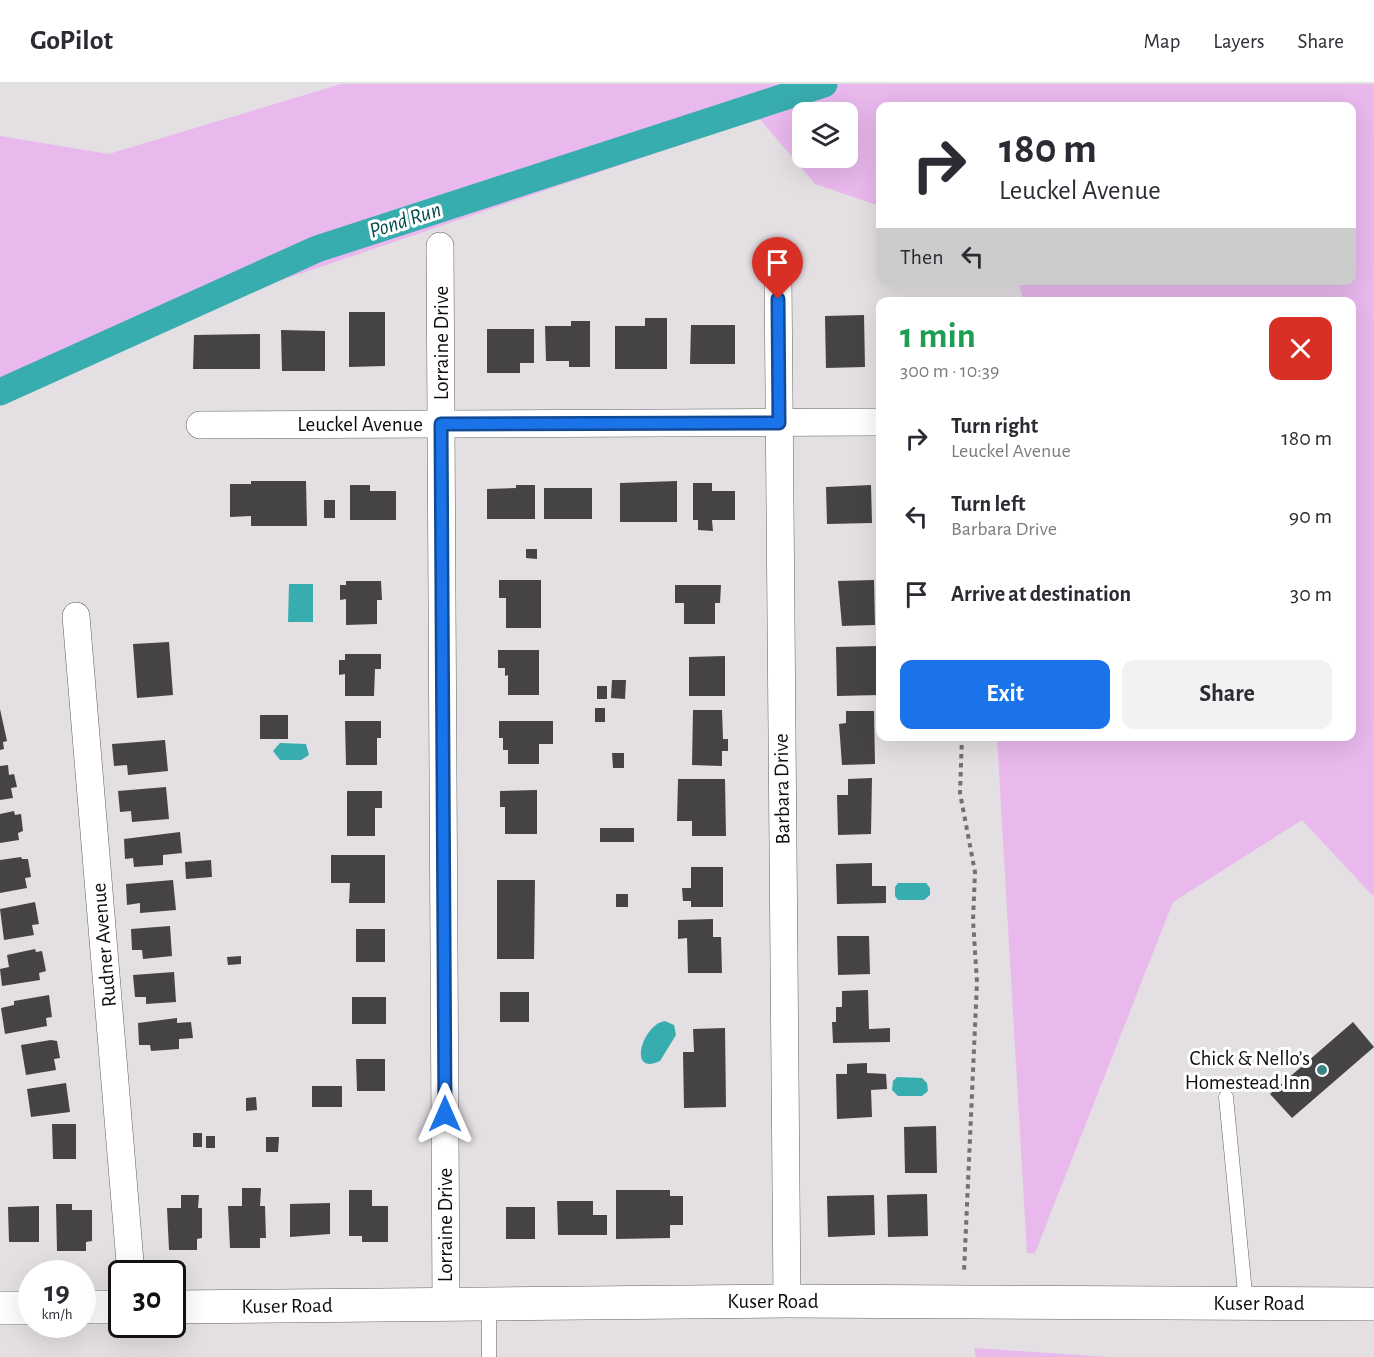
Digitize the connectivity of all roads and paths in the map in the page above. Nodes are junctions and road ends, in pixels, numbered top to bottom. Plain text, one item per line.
1 (440, 246) dead end
2 (778, 278) dead end
3 (876, 422) edge
4 (779, 423) junction
5 (441, 424) junction
6 (200, 425) dead end
7 (76, 616) dead end
8 (962, 741) edge
9 (1226, 1097) dead end
10 (130, 1260) edge
11 (964, 1272) dead end
12 (787, 1300) junction
13 (1246, 1303) junction
14 (446, 1304) junction
15 (489, 1304) junction
16 (1374, 1304) edge
17 (186, 1307) edge
18 (0, 1308) edge
19 (18, 1308) edge
20 (489, 1357) edge

1 - 5 street, Lorraine Drive
2 - 4 street, Barbara Drive
3 - 4 street, Leuckel Avenue
4 - 5 street, Leuckel Avenue
4 - 12 street, Barbara Drive
5 - 6 street, Leuckel Avenue
5 - 14 street, Lorraine Drive
7 - 10 street, Rudner Avenue
8 - 11 path
9 - 13 lane
12 - 13 street, Kuser Road
12 - 15 street, Kuser Road
13 - 16 street, Kuser Road
14 - 15 street, Kuser Road
14 - 17 street, Kuser Road
15 - 20 lane
18 - 19 street

